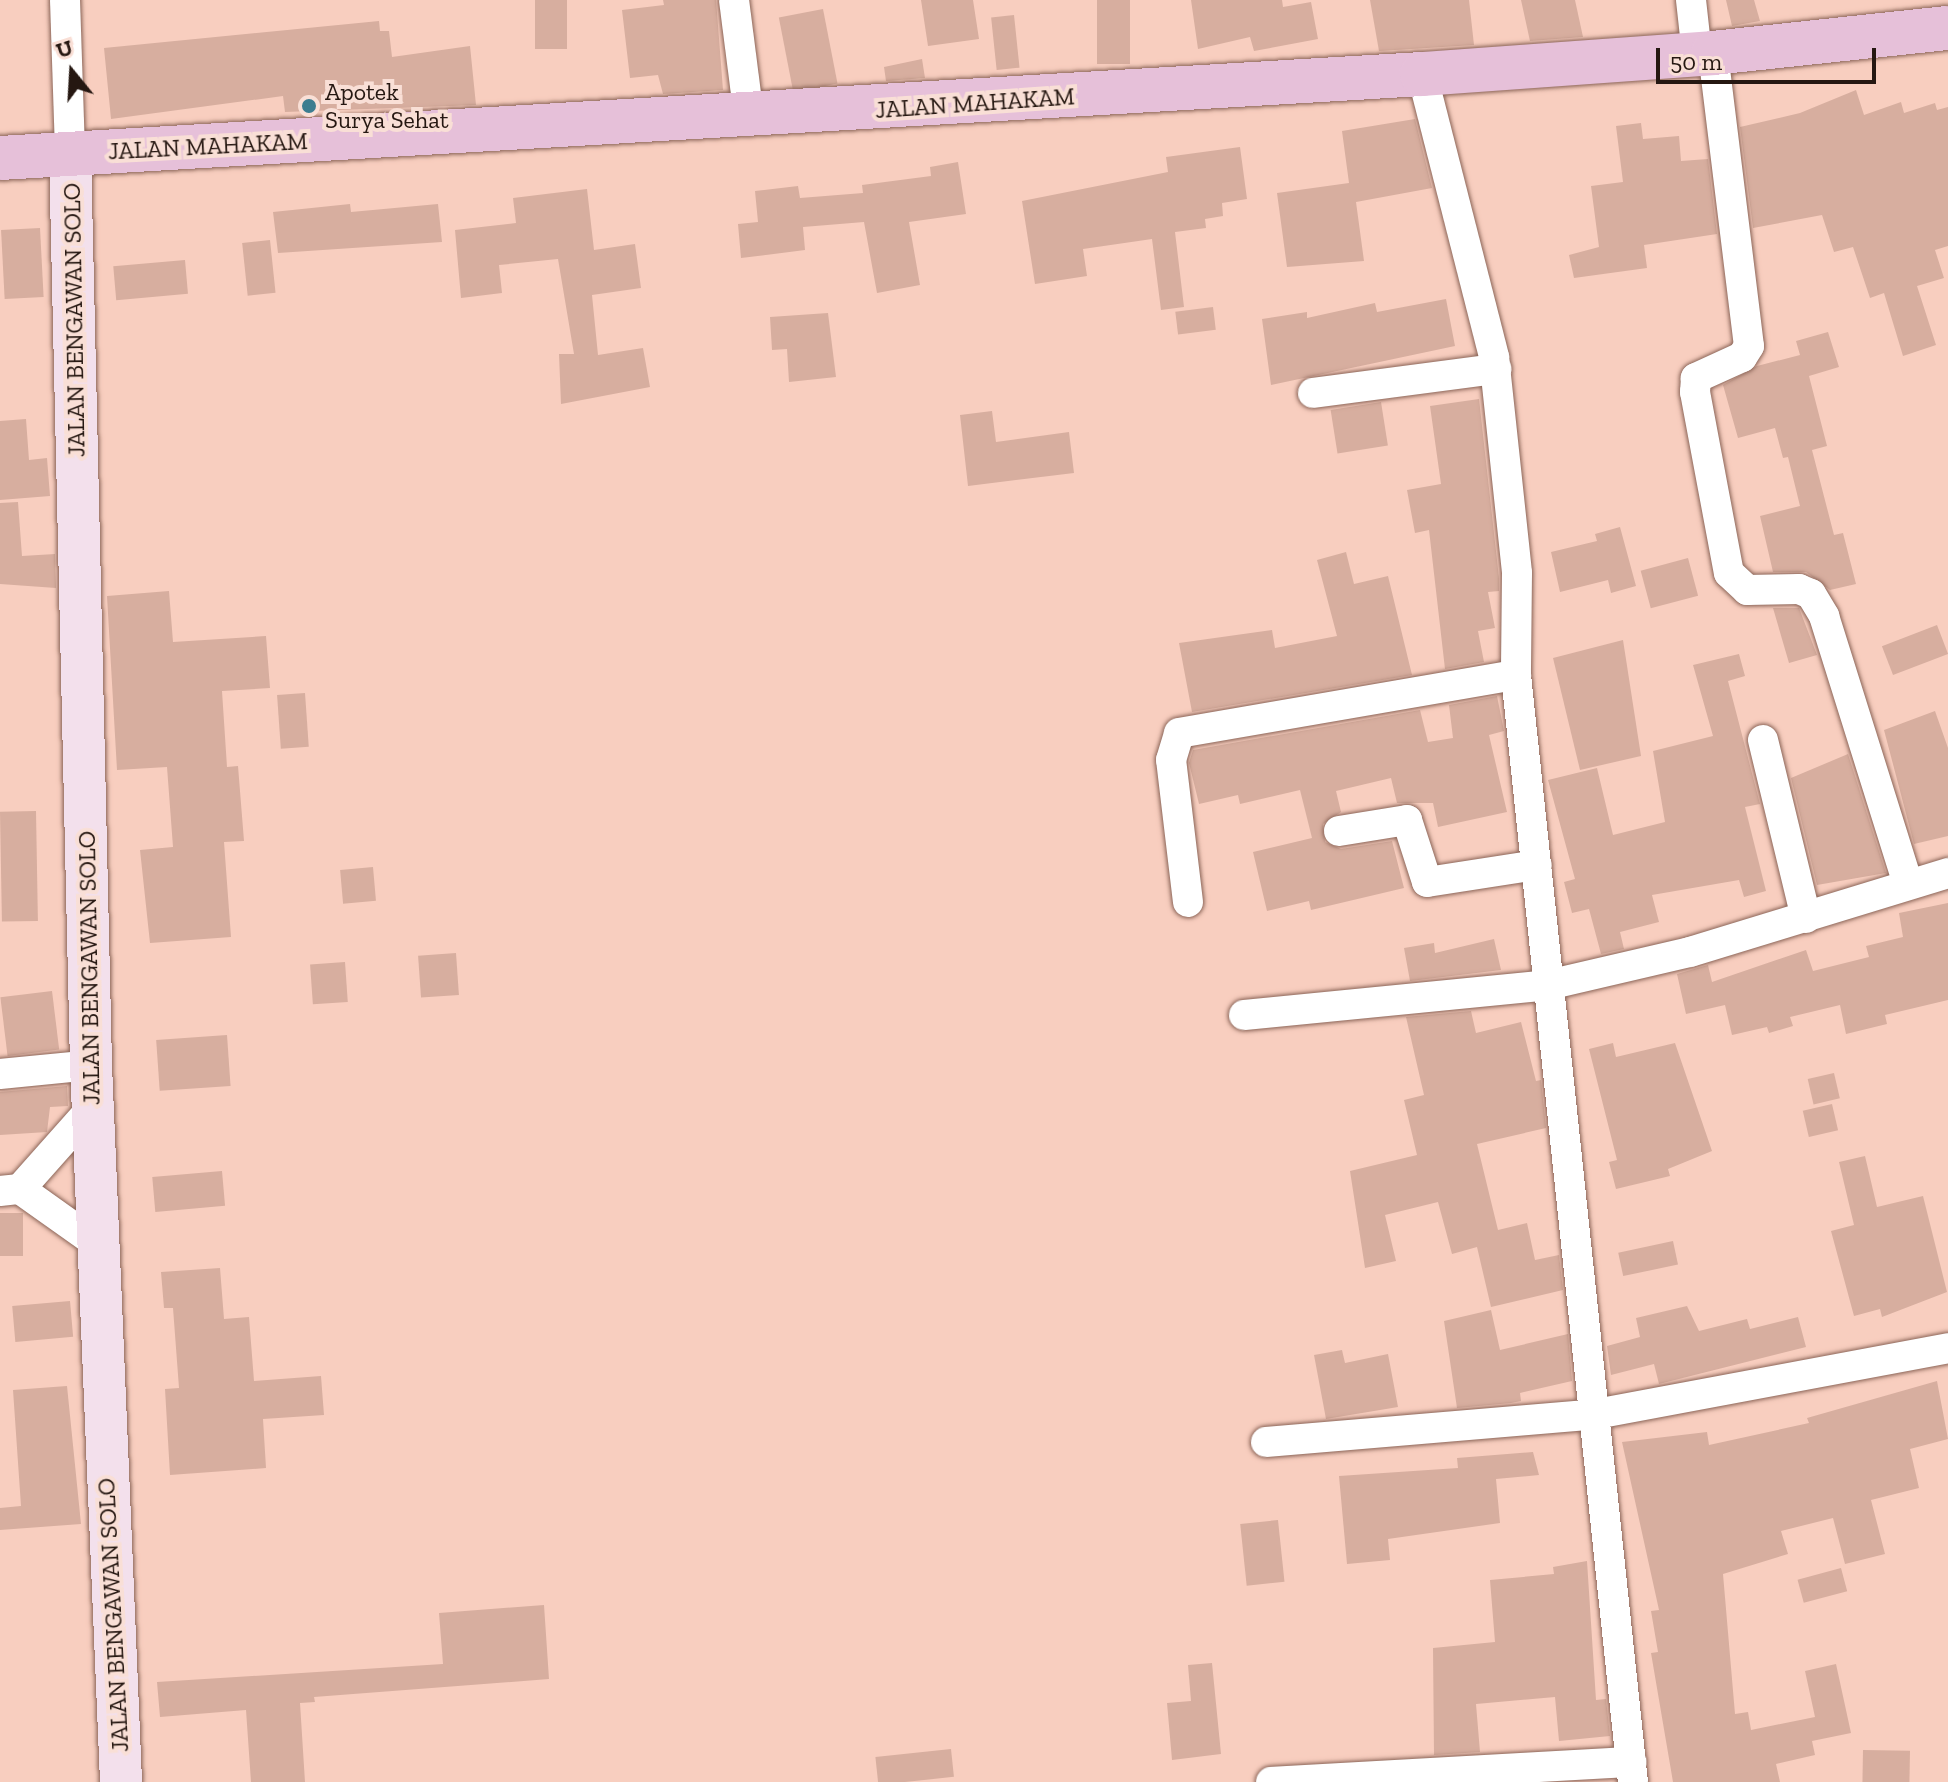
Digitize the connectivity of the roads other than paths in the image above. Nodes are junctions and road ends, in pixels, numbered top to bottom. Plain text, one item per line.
1 (65, 0) edge
2 (734, 0) edge
3 (1691, 0) edge
4 (1948, 28) edge
5 (1705, 54) junction
6 (1422, 74) junction
7 (749, 117) junction
8 (70, 153) junction
9 (0, 158) edge
10 (1496, 369) junction
11 (1313, 393) dead end
12 (1516, 675) junction
13 (1763, 740) dead end
14 (1339, 831) dead end
15 (1537, 865) junction
16 (1948, 873) edge
17 (1908, 884) junction
18 (1188, 902) dead end
19 (1806, 918) junction
20 (1548, 985) junction
21 (1244, 1015) dead end
22 (91, 1065) junction
23 (0, 1074) edge
24 (92, 1108) junction
25 (10, 1190) edge
26 (96, 1243) junction
27 (1948, 1348) edge
28 (1596, 1414) junction
29 (1266, 1442) dead end
30 (1632, 1772) edge
31 (121, 1782) edge
32 (1271, 1782) edge

1 - 8 street
2 - 7 street
3 - 5 street
4 - 5 main road, JALAN MAHAKAM
5 - 6 main road, JALAN MAHAKAM
5 - 17 street
6 - 7 main road, JALAN MAHAKAM
6 - 10 street
7 - 8 main road, JALAN MAHAKAM
8 - 9 main road, JALAN MAHAKAM
8 - 22 main road, JALAN BENGAWAN SOLO
10 - 11 street
10 - 12 street
12 - 15 street
12 - 18 street
13 - 19 street
14 - 15 street
15 - 20 street
16 - 17 street
17 - 19 street
19 - 20 street
20 - 21 street
20 - 28 street
22 - 23 street
22 - 24 main road, JALAN BENGAWAN SOLO
24 - 25 street
24 - 26 main road, JALAN BENGAWAN SOLO
25 - 26 street
26 - 31 main road, JALAN BENGAWAN SOLO
27 - 28 street
28 - 29 street
28 - 30 street
30 - 32 street

